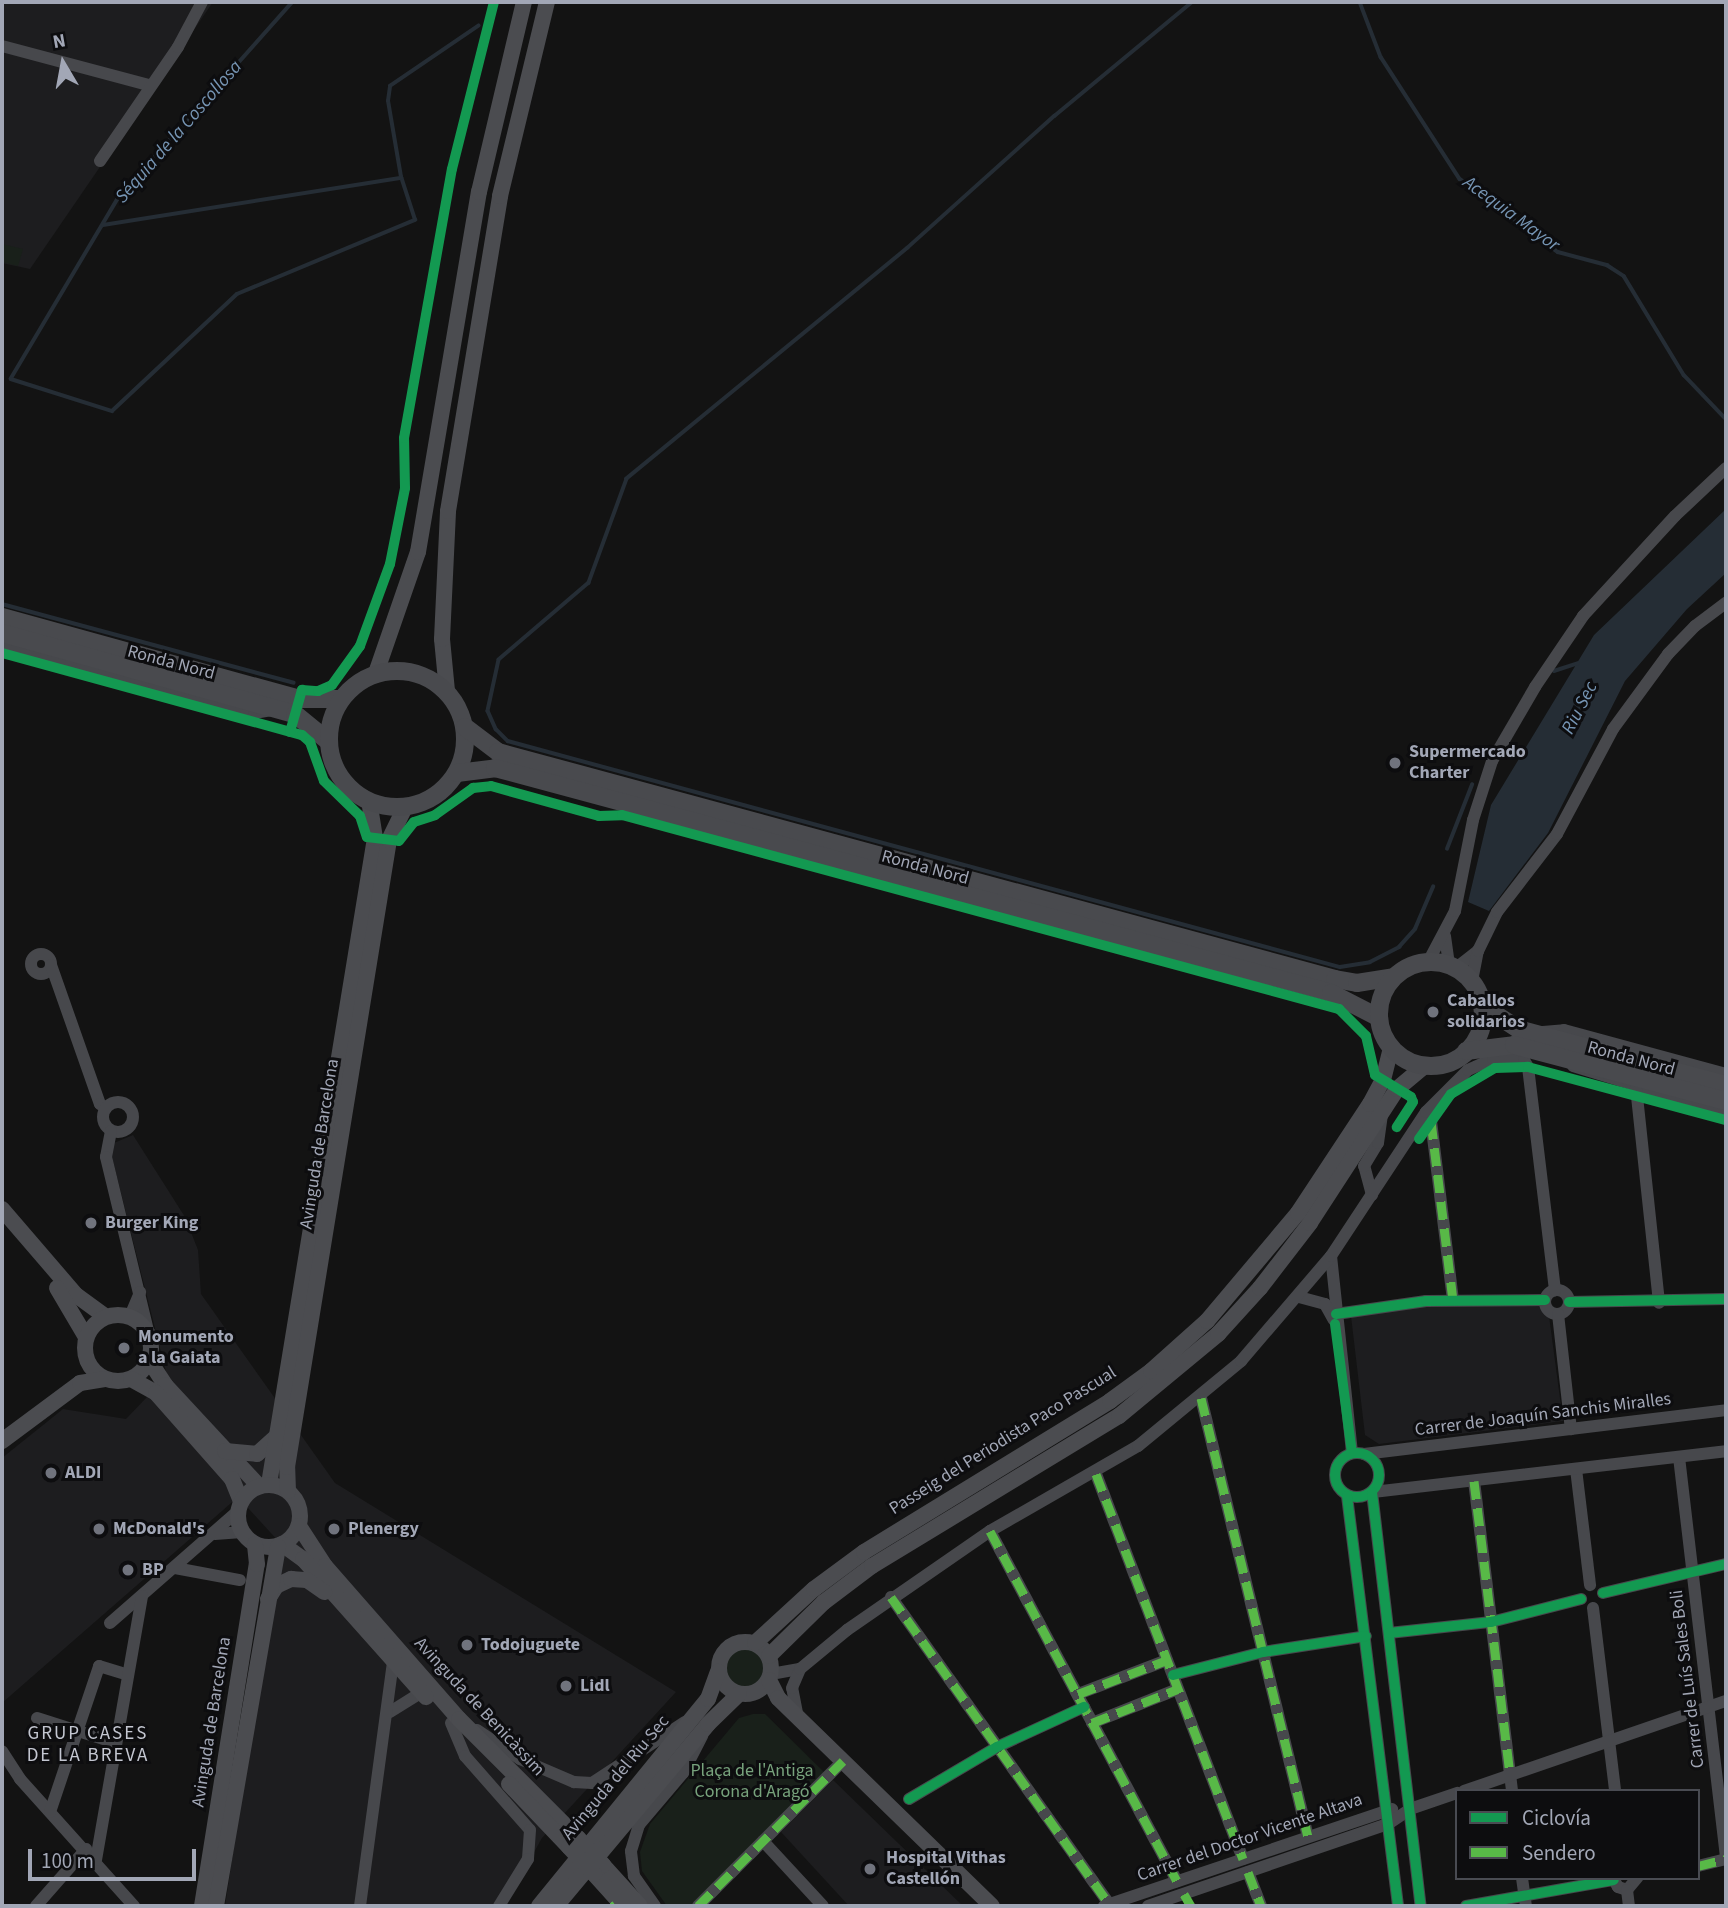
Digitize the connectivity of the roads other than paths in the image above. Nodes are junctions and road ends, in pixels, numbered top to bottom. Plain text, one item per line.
1 (202, 2) edge
2 (524, 2) edge
3 (547, 2) edge
4 (2, 46) edge
5 (149, 85) junction
6 (100, 161) dead end
7 (1726, 468) edge
8 (1726, 603) edge
9 (2, 617) edge
10 (2, 633) edge
11 (2, 644) edge
12 (376, 673) junction
13 (447, 691) junction
14 (341, 699) junction
15 (277, 709) junction
16 (465, 727) junction
17 (328, 741) junction
18 (457, 773) junction
19 (369, 802) junction
20 (405, 807) junction
21 (1445, 936) junction
22 (1478, 951) junction
23 (1428, 962) junction
24 (1453, 966) junction
25 (47, 970) dead end
26 (1394, 977) junction
27 (1472, 981) junction
28 (1483, 1006) junction
29 (1378, 1017) junction
30 (1535, 1033) junction
31 (1391, 1047) junction
32 (1466, 1051) junction
33 (1562, 1056) junction
34 (1424, 1066) junction
35 (1726, 1073) edge
36 (1726, 1085) edge
37 (1636, 1087) junction
38 (1726, 1101) edge
39 (106, 1108) junction
40 (1426, 1112) junction
41 (1726, 1113) edge
42 (1382, 1114) junction
43 (110, 1131) junction
44 (1372, 1195) junction
45 (2, 1209) edge
46 (2, 1225) edge
47 (1331, 1256) junction
48 (1317, 1274) junction
49 (1333, 1287) junction
50 (141, 1289) junction
51 (1555, 1290) junction
52 (1299, 1297) junction
53 (1659, 1297) junction
54 (1726, 1299) edge
55 (1453, 1300) junction
56 (1545, 1300) junction
57 (1569, 1302) junction
58 (1325, 1304) junction
59 (1558, 1314) junction
60 (130, 1316) junction
61 (105, 1317) junction
62 (1335, 1319) junction
63 (86, 1337) junction
64 (151, 1343) junction
65 (149, 1360) junction
66 (87, 1361) junction
67 (131, 1378) junction
68 (105, 1379) junction
69 (80, 1383) junction
70 (1200, 1398) junction
71 (1726, 1410) edge
72 (1571, 1429) junction
73 (279, 1434) junction
74 (2, 1441) edge
75 (226, 1451) junction
76 (1726, 1451) edge
77 (1358, 1453) junction
78 (1679, 1457) junction
79 (1576, 1469) junction
80 (1096, 1474) junction
81 (1474, 1481) junction
82 (264, 1485) junction
83 (288, 1490) junction
84 (1373, 1492) junction
85 (1347, 1496) junction
86 (239, 1506) junction
87 (299, 1526) junction
88 (990, 1531) junction
89 (242, 1532) junction
90 (215, 1534) junction
91 (255, 1544) junction
92 (280, 1545) junction
93 (1726, 1564) edge
94 (175, 1568) junction
95 (1692, 1570) junction
96 (240, 1580) dead end
97 (1590, 1585) junction
98 (1603, 1593) junction
99 (142, 1596) junction
100 (332, 1596) junction
101 (891, 1597) junction
102 (1581, 1600) junction
103 (265, 1602) junction
104 (1592, 1608) junction
105 (1491, 1622) junction
106 (110, 1623) dead end
107 (1389, 1633) junction
108 (1366, 1636) junction
109 (755, 1643) junction
110 (1263, 1652) junction
111 (1167, 1660) junction
112 (393, 1663) junction
113 (770, 1669) junction
114 (800, 1669) junction
115 (718, 1672) junction
116 (128, 1675) junction
117 (1172, 1675) junction
118 (1178, 1689) junction
119 (422, 1692) junction
120 (756, 1693) junction
121 (739, 1694) junction
122 (1078, 1694) junction
123 (778, 1698) junction
124 (1726, 1701) edge
125 (1084, 1707) junction
126 (1709, 1707) junction
127 (390, 1712) junction
128 (37, 1718) dead end
129 (800, 1719) junction
130 (455, 1721) junction
131 (700, 1721) junction
132 (1093, 1723) junction
133 (77, 1731) junction
134 (1609, 1741) junction
135 (116, 1743) junction
136 (998, 1747) junction
137 (2, 1751) edge
138 (843, 1761) junction
139 (1510, 1775) junction
140 (1470, 1789) edge
141 (1512, 1789) edge
142 (1615, 1789) edge
143 (1455, 1794) edge
144 (909, 1799) dead end
145 (1410, 1809) junction
146 (1386, 1810) junction
147 (50, 1812) junction
148 (1388, 1824) junction
149 (1308, 1836) junction
150 (766, 1844) junction
151 (86, 1849) junction
152 (1726, 1857) edge
153 (1243, 1859) junction
154 (96, 1860) junction
155 (1700, 1865) edge
156 (599, 1869) junction
157 (1248, 1872) junction
158 (1522, 1880) edge
159 (1608, 1880) edge
160 (1614, 1880) edge
161 (1635, 1880) edge
162 (1177, 1881) junction
163 (1627, 1890) junction
164 (1524, 1893) junction
165 (1184, 1894) junction
166 (1106, 1905) edge
167 (36, 1906) edge
168 (134, 1906) edge
169 (202, 1906) edge
170 (216, 1906) edge
171 (360, 1906) edge
172 (499, 1906) edge
173 (539, 1906) edge
174 (556, 1906) edge
175 (623, 1906) edge
176 (640, 1906) edge
177 (655, 1906) edge
178 (698, 1906) edge
179 (822, 1906) edge
180 (992, 1906) edge
181 (1148, 1906) edge
182 (1191, 1906) edge
183 (1261, 1906) edge
184 (1398, 1906) edge
185 (1421, 1906) edge
186 (1466, 1906) edge
187 (1526, 1906) edge
188 (1629, 1906) edge

1 - 5 street
2 - 12 main road
3 - 13 main road
4 - 5 street
5 - 6 street
7 - 21 street
8 - 22 street
9 - 14 main road, Ronda Nord
10 - 15 main road, Ronda Nord
11 - 15 street, Ronda Nord
12 - 13 main road
12 - 14 main road
13 - 16 main road
14 - 17 main road
15 - 17 main road, Ronda Nord
16 - 18 main road
16 - 26 main road, Ronda Nord
17 - 19 main road
18 - 20 main road
18 - 29 main road, Ronda Nord
19 - 20 main road
19 - 73 main road, Avinguda de Barcelona
20 - 83 main road, Avinguda de Barcelona
21 - 23 street
21 - 24 street
22 - 24 street
22 - 27 street
23 - 24 main road
23 - 26 main road
24 - 27 main road
25 - 39 street
26 - 29 main road
27 - 28 main road
28 - 30 main road, Ronda Nord
28 - 32 main road
29 - 31 main road
30 - 35 street, Ronda Nord
30 - 36 main road, Ronda Nord
31 - 34 main road
31 - 109 main road, Passeig del Periodista Paco Pascual
32 - 33 main road, Ronda Nord
32 - 34 main road
33 - 37 street, Ronda Nord
33 - 38 main road, Ronda Nord
34 - 42 main road, Passeig del Periodista Paco Pascual
37 - 41 street, Ronda Nord
37 - 53 street
39 - 43 street
39 - 43 street
40 - 44 street
40 - 51 street
40 - 55 street
42 - 44 street, Passeig del Periodista Paco Pascual
42 - 113 main road, Passeig del Periodista Paco Pascual
43 - 50 street
44 - 47 street
45 - 61 main road
46 - 63 main road
47 - 48 street
47 - 49 street
48 - 49 street
48 - 52 street
48 - 58 street
49 - 62 street
50 - 60 street
50 - 64 street
51 - 56 street
51 - 57 street
52 - 58 street
52 - 70 street
53 - 54 street
53 - 57 street
55 - 56 street
55 - 62 street
56 - 59 street
57 - 59 street
58 - 62 street
59 - 72 street
60 - 61 main road
60 - 64 main road
61 - 63 main road
62 - 77 street
63 - 66 main road
64 - 65 main road
65 - 67 main road
65 - 75 main road
66 - 68 main road
66 - 69 main road
67 - 68 main road
67 - 86 main road
68 - 69 main road
69 - 74 main road
70 - 80 street
70 - 110 street
71 - 72 street, Carrer de Joaquín Sanchis Miralles
72 - 77 street, Carrer de Joaquín Sanchis Miralles
73 - 75 main road
73 - 82 main road, Avinguda de Barcelona
75 - 82 main road
76 - 78 street
77 - 84 street
77 - 85 street
78 - 79 street
78 - 95 street, Carrer de Luís Sales Boli
79 - 81 street
79 - 97 street
80 - 88 street
80 - 111 street
81 - 84 street
81 - 105 street
82 - 83 main road
82 - 86 main road
83 - 87 main road
84 - 85 street
84 - 107 street
85 - 108 street
86 - 89 main road
86 - 90 street
87 - 92 main road
87 - 130 main road, Avinguda de Benicàssim
88 - 101 street
88 - 122 street
89 - 90 street
89 - 91 main road
90 - 94 street
91 - 92 main road
91 - 169 main road, Avinguda de Barcelona
92 - 100 main road, Avinguda de Benicàssim
92 - 103 main road, Avinguda de Barcelona
93 - 95 street
94 - 96 street
94 - 99 street
95 - 98 street
95 - 126 street, Carrer de Luís Sales Boli
97 - 98 street
97 - 102 street
98 - 104 street
99 - 106 street
99 - 116 street
100 - 103 main road
100 - 112 main road, Avinguda de Benicàssim
101 - 114 street
101 - 136 street
102 - 104 street
102 - 105 street
103 - 170 main road, Avinguda de Barcelona
104 - 134 street
105 - 107 street
105 - 139 street
107 - 145 street
108 - 110 street
108 - 146 street
109 - 113 main road
109 - 115 main road
110 - 117 street
110 - 149 street
111 - 117 street
111 - 122 street
112 - 119 main road, Avinguda de Benicàssim
112 - 127 street
113 - 114 street
113 - 120 main road
113 - 123 main road
114 - 129 street
115 - 121 main road
115 - 131 main road, Avinguda del Riu Sec
116 - 133 street
116 - 135 street
117 - 118 street
118 - 132 street
118 - 153 street
119 - 127 street
119 - 130 main road, Avinguda de Benicàssim
120 - 121 main road
120 - 123 main road
121 - 131 main road, Avinguda del Riu Sec
122 - 125 street
123 - 129 main road
124 - 126 street
125 - 132 street
125 - 136 street
126 - 134 street
126 - 152 street, Carrer de Luís Sales Boli
127 - 171 street
128 - 133 street
129 - 138 main road
130 - 131 street
130 - 156 main road, Avinguda de Benicàssim, bridge
130 - 172 street, Avinguda de Benicàssim
131 - 173 main road, Avinguda del Riu Sec
131 - 174 main road, Avinguda del Riu Sec
131 - 177 street
132 - 162 street
133 - 135 street
133 - 147 street
134 - 139 street
134 - 142 street
135 - 154 street
136 - 144 street
136 - 166 street
137 - 147 street
138 - 150 street
138 - 180 main road
139 - 140 street
139 - 141 street
143 - 145 street, Carrer del Doctor Vicente Altava
145 - 146 street, Carrer del Doctor Vicente Altava
145 - 148 street, Carrer del Doctor Vicente Altava
145 - 185 street
146 - 148 street
146 - 149 street, Carrer del Doctor Vicente Altava
147 - 151 street
148 - 157 street, Carrer del Doctor Vicente Altava
148 - 184 street
149 - 153 street, Carrer del Doctor Vicente Altava
150 - 178 street
150 - 179 street
151 - 154 street
151 - 167 street
152 - 155 street
153 - 162 street, Carrer del Doctor Vicente Altava
154 - 168 street
156 - 175 main road, Avinguda de Benicàssim
156 - 176 main road, Avinguda de Benicàssim
157 - 165 street, Carrer del Doctor Vicente Altava
157 - 183 street
158 - 164 street
159 - 164 street
160 - 163 street
161 - 163 street
162 - 166 street, Carrer del Doctor Vicente Altava
163 - 188 street
164 - 186 street
164 - 187 street
165 - 181 street, Carrer del Doctor Vicente Altava
165 - 182 street

